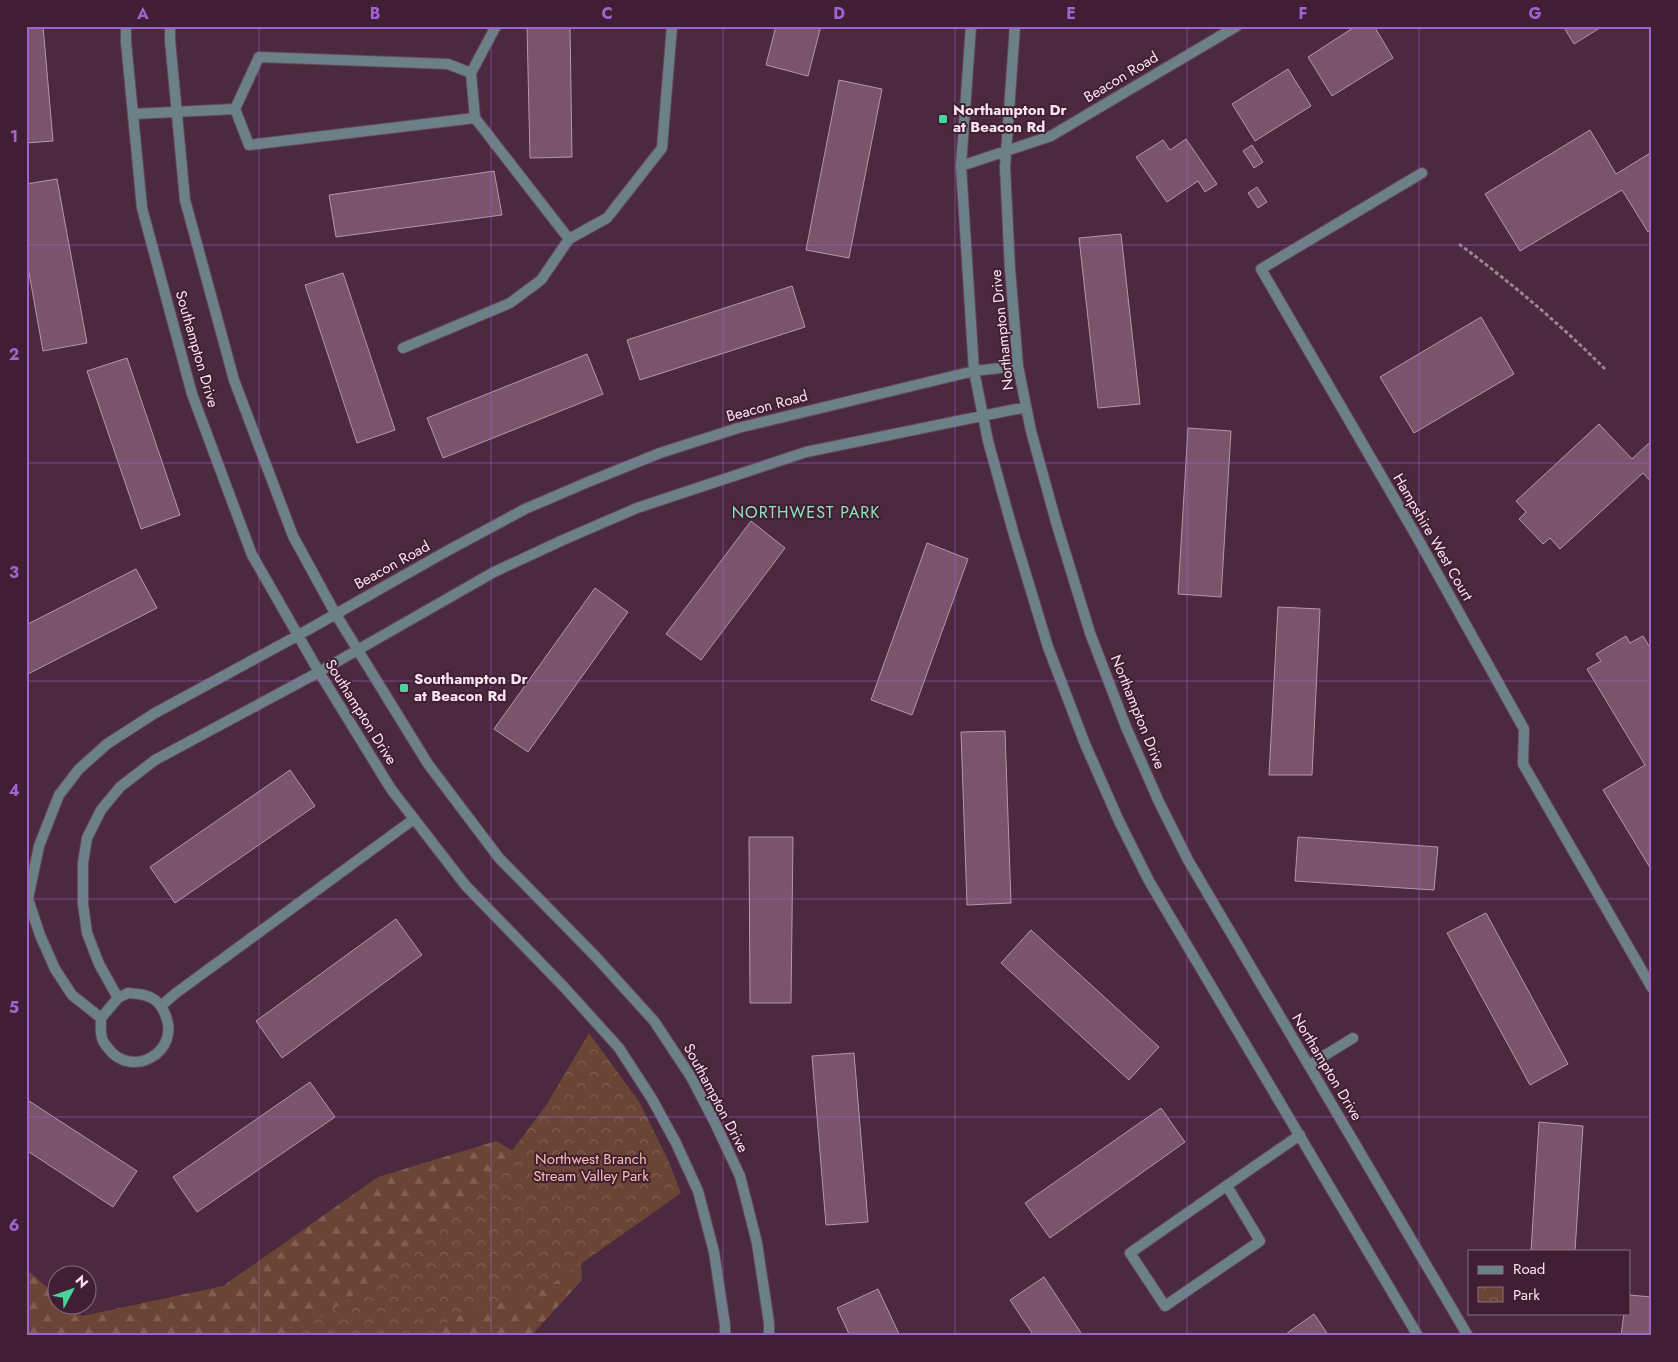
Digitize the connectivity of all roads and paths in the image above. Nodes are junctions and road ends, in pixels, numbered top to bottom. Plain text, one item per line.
1 (126, 26) edge
2 (170, 26) edge
3 (496, 26) edge
4 (672, 26) edge
5 (971, 26) edge
6 (1015, 26) edge
7 (1237, 26) edge
8 (471, 73) junction
9 (235, 109) junction
10 (177, 112) junction
11 (133, 114) junction
12 (475, 118) junction
13 (1007, 150) junction
14 (961, 166) junction
15 (1422, 173) dead end
16 (569, 239) junction
17 (1459, 244) dead end
18 (403, 348) dead end
19 (1018, 366) junction
20 (1605, 369) dead end
21 (974, 371) junction
22 (1026, 407) junction
23 (983, 416) junction
24 (335, 614) junction
25 (298, 636) junction
26 (357, 650) junction
27 (319, 672) junction
28 (414, 819) junction
29 (1652, 988) edge
30 (118, 998) junction
31 (162, 1005) junction
32 (101, 1018) junction
33 (1353, 1038) dead end
34 (1309, 1065) junction
35 (1300, 1135) junction
36 (1226, 1186) junction
37 (725, 1336) edge
38 (769, 1336) edge
39 (1418, 1336) edge
40 (1468, 1336) edge

1 - 11 street, Southampton Drive
2 - 10 street, Southampton Drive
3 - 8 street
4 - 16 street
5 - 14 street, Northampton Drive
6 - 13 street, Northampton Drive
7 - 13 street, Beacon Road
8 - 9 street
8 - 12 street
9 - 10 street
9 - 12 street
10 - 11 street
10 - 24 street, Southampton Drive
11 - 25 street, Southampton Drive
12 - 16 street
13 - 14 street, Beacon Road
13 - 19 street, Northampton Drive
14 - 21 street, Northampton Drive
15 - 29 street, Hampshire West Court
16 - 18 street
17 - 20 path
19 - 21 street, Beacon Road
19 - 22 street, Northampton Drive
21 - 23 street, Northampton Drive
21 - 24 street, Beacon Road
22 - 23 street
22 - 34 street, Northampton Drive
23 - 26 street
23 - 35 street, Northampton Drive
24 - 25 street, Beacon Road
24 - 26 street, Southampton Drive
25 - 27 street, Southampton Drive
25 - 32 street, Beacon Road
26 - 27 street
26 - 38 street, Southampton Drive
27 - 28 street, Southampton Drive
27 - 30 street
28 - 31 street
28 - 37 street, Southampton Drive
30 - 31 street
30 - 32 street
31 - 32 street
33 - 34 street
34 - 40 street, Northampton Drive
35 - 36 street
35 - 39 street, Northampton Drive
36 - 36 street

